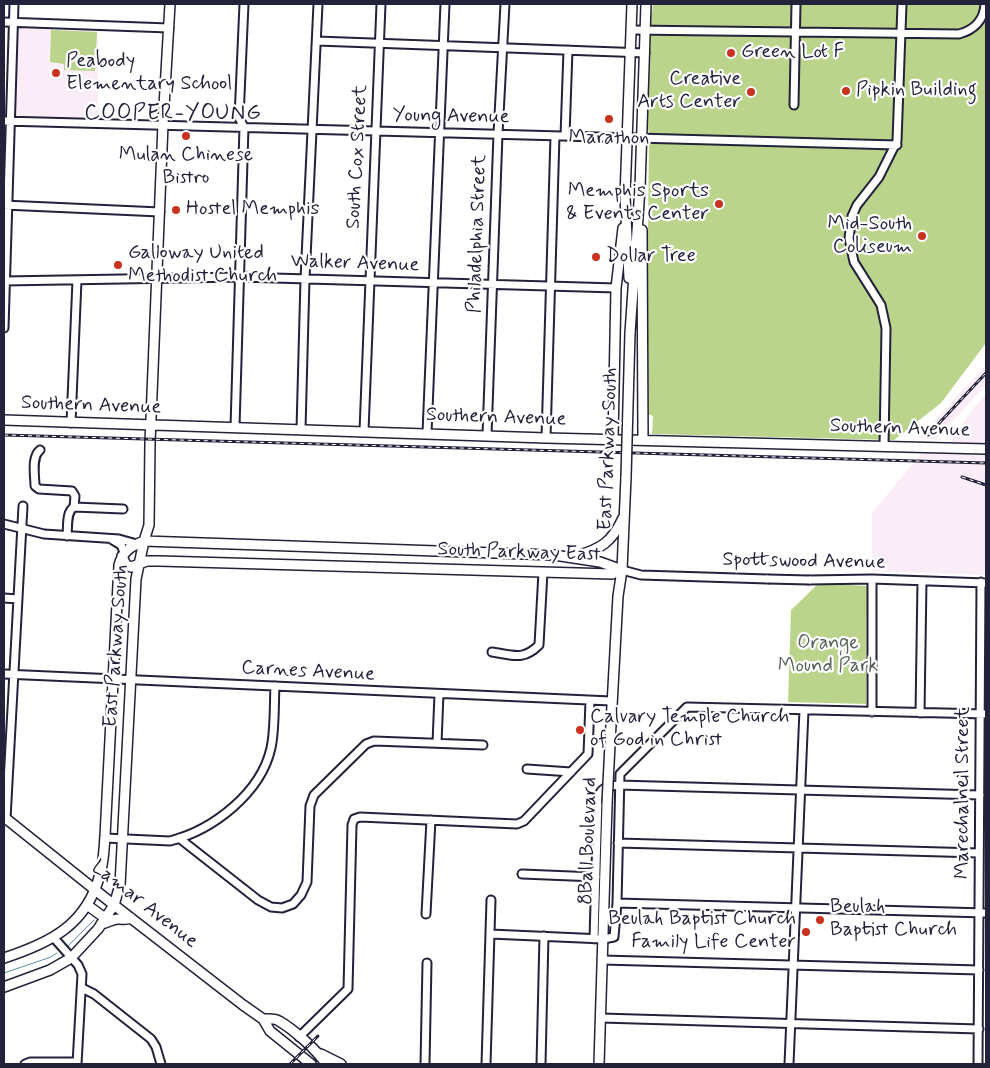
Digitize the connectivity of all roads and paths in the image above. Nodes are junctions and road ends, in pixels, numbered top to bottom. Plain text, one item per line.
1 (14, 4) edge
2 (170, 4) edge
3 (244, 4) edge
4 (318, 4) edge
5 (381, 4) edge
6 (445, 4) edge
7 (505, 4) edge
8 (632, 4) edge
9 (646, 4) edge
10 (796, 4) edge
11 (902, 4) edge
12 (984, 4) edge
13 (4, 22) edge
14 (14, 22) junction
15 (169, 28) junction
16 (632, 30) junction
17 (645, 30) junction
18 (795, 32) junction
19 (902, 34) junction
20 (316, 41) junction
21 (379, 43) junction
22 (443, 45) junction
23 (503, 48) junction
24 (568, 50) junction
25 (631, 52) junction
26 (645, 53) junction
27 (794, 105) dead end
28 (6, 121) edge
29 (163, 124) junction
30 (244, 127) junction
31 (312, 129) junction
32 (375, 131) junction
33 (439, 132) junction
34 (498, 134) junction
35 (556, 136) junction
36 (565, 136) junction
37 (628, 137) junction
38 (641, 138) junction
39 (896, 145) junction
40 (640, 188) junction
41 (626, 197) junction
42 (6, 205) edge
43 (160, 212) junction
44 (240, 277) junction
45 (157, 279) junction
46 (305, 279) junction
47 (77, 280) junction
48 (369, 280) junction
49 (5, 281) edge
50 (433, 283) junction
51 (493, 284) junction
52 (551, 287) junction
53 (616, 288) junction
54 (4, 328) edge
55 (631, 331) junction
56 (4, 420) edge
57 (71, 423) junction
58 (151, 426) junction
59 (234, 427) junction
60 (301, 429) junction
61 (364, 432) junction
62 (427, 433) junction
63 (487, 435) junction
64 (546, 438) junction
65 (613, 439) junction
66 (643, 440) junction
67 (884, 446) junction
68 (986, 449) edge
69 (40, 450) dead end
70 (23, 506) dead end
71 (74, 507) junction
72 (123, 509) dead end
73 (626, 513) junction
74 (4, 524) edge
75 (22, 529) junction
76 (68, 536) junction
77 (111, 539) junction
78 (140, 542) junction
79 (429, 551) junction
80 (123, 554) junction
81 (573, 556) junction
82 (139, 565) junction
83 (429, 568) junction
84 (622, 570) junction
85 (543, 572) junction
86 (872, 579) junction
87 (922, 580) junction
88 (984, 582) edge
89 (4, 598) edge
90 (18, 599) junction
91 (492, 652) dead end
92 (4, 674) edge
93 (14, 674) junction
94 (114, 679) junction
95 (132, 680) junction
96 (275, 686) junction
97 (439, 694) junction
98 (590, 701) junction
99 (611, 701) junction
100 (804, 710) junction
101 (872, 712) junction
102 (920, 712) junction
103 (983, 714) edge
104 (437, 743) junction
105 (483, 745) dead end
106 (527, 769) dead end
107 (571, 772) junction
108 (618, 785) junction
109 (801, 789) junction
110 (980, 795) junction
111 (5, 818) edge
112 (431, 820) junction
113 (105, 838) junction
114 (123, 838) junction
115 (180, 838) junction
116 (618, 843) junction
117 (798, 848) junction
118 (980, 853) junction
119 (522, 874) dead end
120 (596, 877) junction
121 (95, 890) junction
122 (491, 900) dead end
123 (617, 903) junction
124 (87, 905) junction
125 (114, 905) junction
126 (796, 907) junction
127 (983, 913) edge
128 (426, 914) dead end
129 (131, 918) junction
130 (103, 921) junction
131 (490, 934) junction
132 (544, 936) junction
133 (54, 938) junction
134 (598, 939) junction
135 (4, 958) edge
136 (71, 958) junction
137 (602, 960) junction
138 (427, 963) dead end
139 (793, 966) junction
140 (979, 970) junction
141 (4, 987) edge
142 (82, 988) junction
143 (263, 1019) junction
144 (601, 1021) junction
145 (790, 1024) junction
146 (979, 1029) junction
147 (299, 1037) junction
148 (313, 1050) junction
149 (77, 1063) edge
150 (25, 1064) edge
151 (162, 1064) edge
152 (310, 1064) edge
153 (326, 1064) edge
154 (340, 1064) edge
155 (425, 1064) edge
156 (486, 1064) edge
157 (541, 1064) edge
158 (599, 1064) edge
159 (789, 1064) edge
160 (978, 1064) edge

1 - 14 street
2 - 15 main road
3 - 30 street
4 - 20 street
5 - 21 street, South Cox Street
6 - 22 street
7 - 23 street, Philadelphia Street
8 - 16 main road, East Parkway South
9 - 17 main road, East Parkway South
10 - 18 street
11 - 19 street
12 - 19 street
13 - 14 street
14 - 15 street
14 - 28 street
15 - 29 main road
16 - 17 street
16 - 25 main road, East Parkway South
17 - 18 street
17 - 26 main road, East Parkway South
18 - 19 street
18 - 27 street
19 - 39 street
20 - 21 street
20 - 31 street
21 - 22 street
21 - 32 street, South Cox Street
22 - 23 street
22 - 33 street
23 - 24 street
23 - 34 street, Philadelphia Street
24 - 25 street
24 - 36 street
25 - 26 street
25 - 37 main road, East Parkway South
26 - 38 main road, East Parkway South
28 - 29 street, Young Avenue
28 - 42 street
29 - 30 street, Young Avenue
29 - 43 main road
30 - 31 street, Young Avenue
30 - 44 street
31 - 32 street, Young Avenue
31 - 46 street
32 - 33 street, Young Avenue
32 - 48 street, South Cox Street
33 - 34 street, Young Avenue
33 - 50 street
34 - 35 street, Young Avenue
34 - 51 street, Philadelphia Street
35 - 36 street, Young Avenue
35 - 52 street
36 - 37 street, Young Avenue
37 - 38 street, Young Avenue
37 - 41 main road, East Parkway South
38 - 39 street, Young Avenue
38 - 40 main road, East Parkway South
39 - 67 street
40 - 55 main road, East Parkway South
40 - 66 main road
41 - 53 main road
41 - 55 main road, East Parkway South
42 - 43 street
42 - 49 street
43 - 45 main road
44 - 45 street, Walker Avenue
44 - 46 street, Walker Avenue
44 - 59 street
45 - 47 street, Walker Avenue
45 - 58 main road
46 - 48 street, Walker Avenue
46 - 60 street
47 - 49 street, Walker Avenue
47 - 57 street
48 - 50 street, Walker Avenue
48 - 61 street, South Cox Street
49 - 54 street
50 - 51 street, Walker Avenue
50 - 62 street
51 - 52 street, Walker Avenue
51 - 63 street, Philadelphia Street
52 - 53 street, Walker Avenue
52 - 64 street
53 - 65 main road
55 - 73 main road, East Parkway South, bridge
56 - 57 main road, Southern Avenue
57 - 58 main road, Southern Avenue
58 - 59 main road, Southern Avenue
58 - 78 main road
59 - 60 main road, Southern Avenue
60 - 61 main road, Southern Avenue
61 - 62 main road, Southern Avenue
62 - 63 main road, Southern Avenue
63 - 64 main road, Southern Avenue
64 - 65 main road, Southern Avenue
65 - 66 main road, Southern Avenue
66 - 67 main road, Southern Avenue
67 - 68 main road, Southern Avenue
69 - 71 street
70 - 75 street
71 - 72 street
71 - 76 street
73 - 81 main road
73 - 84 main road, East Parkway South
74 - 75 street
75 - 76 street
75 - 90 street
76 - 77 street
77 - 78 street
77 - 80 street
78 - 79 main road, South Parkway East
78 - 80 main road, East Parkway South
78 - 82 main road, East Parkway South
79 - 81 main road, South Parkway East
79 - 83 main road
80 - 82 main road
80 - 94 main road, East Parkway South
81 - 84 main road, South Parkway East
82 - 83 main road, South Parkway East
82 - 95 main road, East Parkway South
83 - 85 main road, South Parkway East
84 - 85 main road, South Parkway East
84 - 86 street, Spottswood Avenue, bridge
84 - 99 main road, 8Ball Boulevard
85 - 91 street
86 - 87 street, Spottswood Avenue
86 - 101 street
87 - 88 street, Spottswood Avenue
87 - 102 street
88 - 103 street, Marechalneil Street
89 - 90 street
90 - 93 street
92 - 93 street, Carnes Avenue
93 - 94 street, Carnes Avenue
93 - 111 street
94 - 95 street, Carnes Avenue
94 - 113 main road, East Parkway South
95 - 96 street, Carnes Avenue
95 - 114 main road, East Parkway South
96 - 97 street, Carnes Avenue
96 - 115 street
97 - 98 street, Carnes Avenue
97 - 104 street
98 - 99 street, Carnes Avenue
98 - 107 street
99 - 134 main road, 8Ball Boulevard, bridge
100 - 101 street
100 - 108 street
100 - 109 street
101 - 102 street
102 - 103 street
103 - 110 street, Marechalneil Street
104 - 105 street
104 - 115 street
106 - 107 street
107 - 112 street
108 - 109 street
108 - 116 street
108 - 120 street
109 - 110 street
109 - 117 street
110 - 118 street, Marechalneil Street
111 - 121 main road, Lamar Avenue
112 - 128 street
112 - 147 street
113 - 114 street
113 - 121 main road, East Parkway South
114 - 115 street
114 - 125 main road, East Parkway South
116 - 117 street
116 - 123 street
117 - 118 street
117 - 126 street
118 - 127 street, Marechalneil Street
119 - 120 street
120 - 134 street
121 - 124 main road
121 - 125 main road, Lamar Avenue
122 - 131 street
123 - 126 street
123 - 134 street
124 - 130 main road
124 - 133 main road
125 - 129 main road, Lamar Avenue
125 - 130 main road
126 - 127 street
126 - 139 street
127 - 140 street, Marechalneil Street
129 - 130 main road
129 - 143 main road, Lamar Avenue
130 - 136 main road
131 - 132 street
131 - 156 street
132 - 134 street
132 - 157 street
133 - 135 main road
133 - 136 street
134 - 137 main road, 8Ball Boulevard
136 - 141 main road
136 - 142 street
137 - 139 street
137 - 144 main road, 8Ball Boulevard
138 - 155 street
139 - 140 street
139 - 145 street
140 - 146 street, Marechalneil Street
142 - 149 street
142 - 151 street
143 - 147 main road, Lamar Avenue
143 - 152 main road, Lamar Avenue
144 - 145 street
144 - 158 main road, 8Ball Boulevard
145 - 146 street
145 - 159 street
146 - 160 street, Marechalneil Street
147 - 148 main road, Lamar Avenue
148 - 153 main road, Lamar Avenue
148 - 154 main road
149 - 150 street

